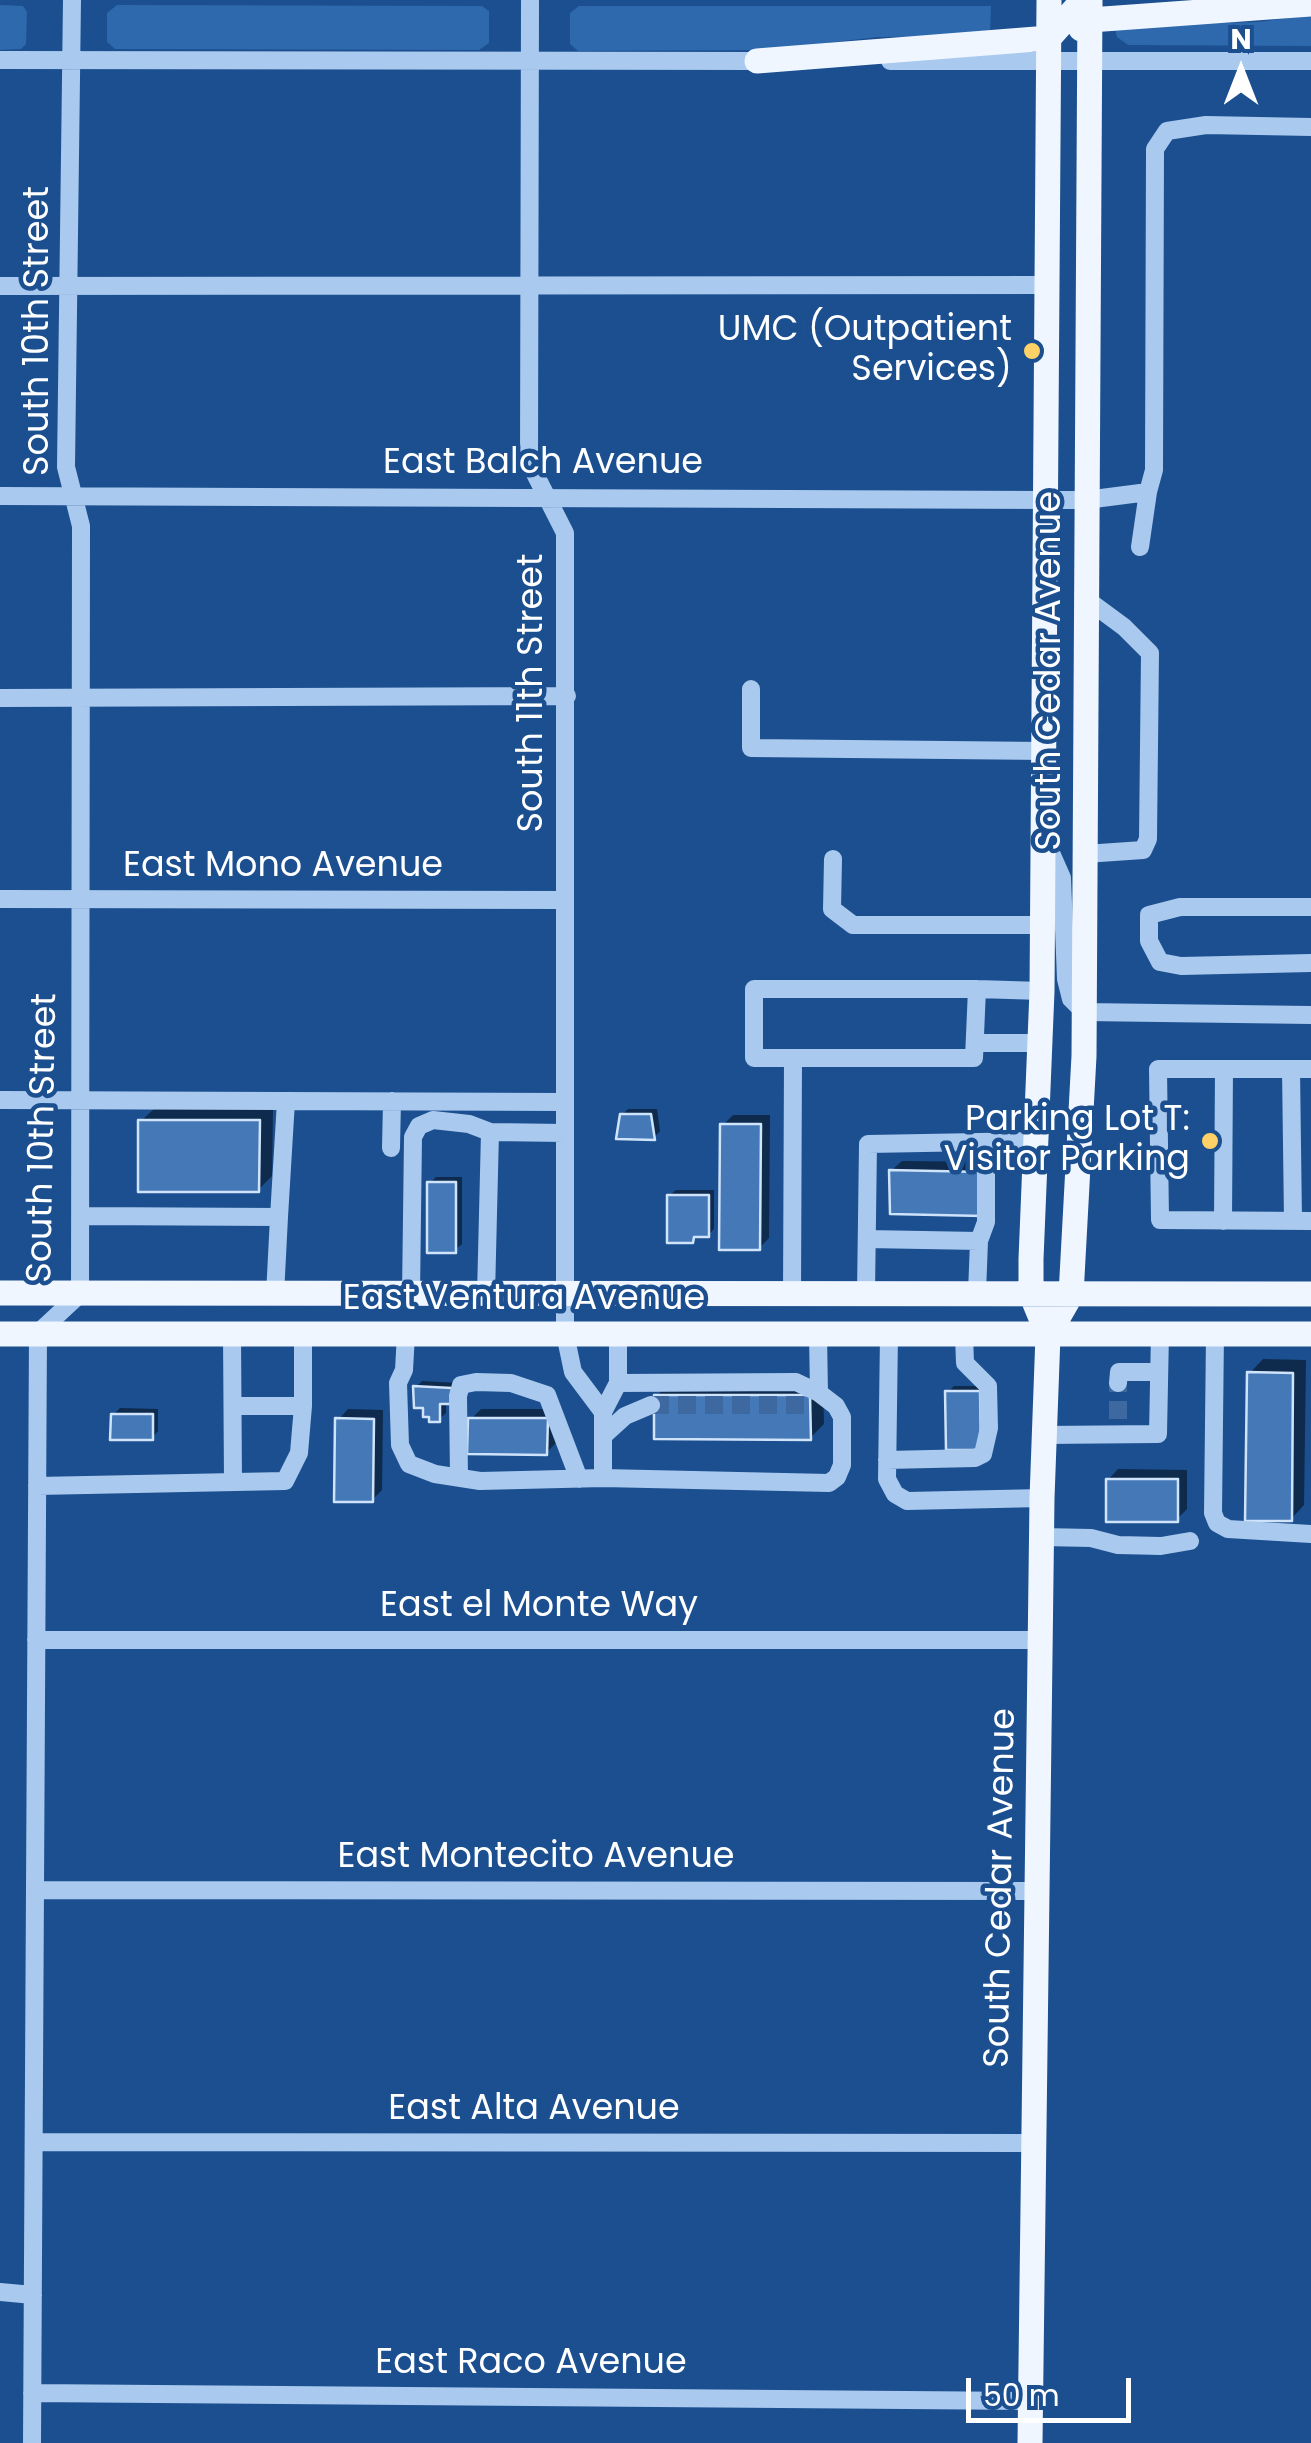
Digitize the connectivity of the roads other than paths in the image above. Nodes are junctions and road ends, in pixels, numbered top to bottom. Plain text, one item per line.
1 (72, 0) edge
2 (530, 0) edge
3 (1049, 0) edge
4 (1311, 4) edge
5 (1088, 7) edge
6 (1049, 50) junction
7 (531, 58) junction
8 (0, 60) edge
9 (71, 60) junction
10 (757, 61) joint
11 (1089, 62) junction
12 (1311, 62) edge
13 (1311, 127) edge
14 (1048, 285) junction
15 (0, 286) edge
16 (70, 286) junction
17 (532, 287) junction
18 (1148, 492) junction
19 (0, 496) edge
20 (73, 496) junction
21 (546, 496) junction
22 (1046, 500) junction
23 (1086, 500) junction
24 (1140, 547) dead end
25 (1086, 599) junction
26 (752, 689) dead end
27 (567, 696) junction
28 (0, 698) edge
29 (81, 698) junction
30 (1044, 751) junction
31 (1044, 836) junction
32 (1085, 854) junction
33 (833, 859) dead end
34 (0, 899) edge
35 (80, 899) junction
36 (566, 900) junction
37 (1311, 907) edge
38 (1043, 925) junction
39 (1311, 963) edge
40 (977, 989) junction
41 (1042, 990) junction
42 (1084, 1012) junction
43 (1311, 1016) edge
44 (975, 1042) junction
45 (1039, 1043) junction
46 (793, 1058) junction
47 (1224, 1068) junction
48 (1291, 1068) junction
49 (1311, 1068) edge
50 (0, 1100) edge
51 (80, 1100) junction
52 (286, 1101) junction
53 (392, 1101) junction
54 (566, 1102) junction
55 (490, 1132) junction
56 (566, 1133) junction
57 (1035, 1141) junction
58 (986, 1142) junction
59 (391, 1148) dead end
60 (81, 1216) junction
61 (279, 1217) junction
62 (1222, 1221) junction
63 (1302, 1221) edge
64 (867, 1239) junction
65 (979, 1241) junction
66 (0, 1293) edge
67 (792, 1293) junction
68 (866, 1293) junction
69 (977, 1293) junction
70 (80, 1294) junction
71 (1031, 1294) junction
72 (1311, 1294) edge
73 (275, 1295) junction
74 (411, 1295) junction
75 (486, 1295) junction
76 (566, 1295) junction
77 (1071, 1295) junction
78 (0, 1334) edge
79 (38, 1334) junction
80 (232, 1334) junction
81 (303, 1334) junction
82 (406, 1334) junction
83 (565, 1334) junction
84 (1160, 1334) junction
85 (1215, 1334) junction
86 (1311, 1334) edge
87 (618, 1335) junction
88 (818, 1335) junction
89 (889, 1335) junction
90 (964, 1335) junction
91 (1048, 1335) junction
92 (1159, 1372) junction
93 (618, 1382) junction
94 (1118, 1383) dead end
95 (813, 1399) junction
96 (652, 1404) tunnel mouth
97 (234, 1406) junction
98 (303, 1406) junction
99 (602, 1412) junction
100 (1044, 1435) junction
101 (602, 1436) junction
102 (887, 1460) junction
103 (459, 1478) junction
104 (579, 1478) junction
105 (602, 1478) junction
106 (233, 1482) junction
107 (37, 1486) junction
108 (1042, 1498) junction
109 (1311, 1534) edge
110 (1042, 1537) junction
111 (1190, 1541) dead end
112 (36, 1640) junction
113 (1041, 1640) junction
114 (35, 1890) junction
115 (1037, 1892) junction
116 (34, 2142) junction
117 (1034, 2144) junction
118 (0, 2292) edge
119 (33, 2295) junction
120 (32, 2393) junction
121 (1030, 2401) junction
122 (32, 2443) edge
123 (1030, 2443) edge

1 - 9 street, South 10th Street
2 - 7 street, South 11th Street
3 - 6 main road, South Cedar Avenue
4 - 5 main road
5 - 6 main road
5 - 11 main road, South Cedar Avenue
6 - 10 main road
6 - 11 street
6 - 14 main road, South Cedar Avenue
7 - 9 street
7 - 10 street
7 - 17 street, South 11th Street
8 - 9 street
9 - 16 street, South 10th Street
11 - 12 street
11 - 23 main road, South Cedar Avenue
13 - 18 street
14 - 17 street
14 - 22 main road, South Cedar Avenue
15 - 16 street
16 - 17 street
16 - 20 street, South 10th Street
17 - 21 street, South 11th Street
18 - 23 street, East Balch Avenue
18 - 24 street
19 - 20 street, East Balch Avenue
20 - 21 street, East Balch Avenue
20 - 29 street, South 10th Street
21 - 22 street, East Balch Avenue
21 - 27 street, South 11th Street
22 - 23 street, East Balch Avenue
22 - 30 main road, South Cedar Avenue
23 - 25 main road, South Cedar Avenue
25 - 32 main road, South Cedar Avenue
25 - 32 street
26 - 30 street
27 - 29 street
27 - 36 street, South 11th Street
28 - 29 street
29 - 35 street, South 10th Street
30 - 31 main road, South Cedar Avenue
31 - 38 main road, South Cedar Avenue
31 - 42 street
32 - 42 main road, South Cedar Avenue
33 - 38 street
34 - 35 street, East Mono Avenue
35 - 36 street, East Mono Avenue
35 - 51 street, South 10th Street
36 - 54 street, South 11th Street
37 - 39 street
38 - 41 main road, South Cedar Avenue
40 - 41 street
40 - 44 street
40 - 46 street
41 - 45 main road, South Cedar Avenue
42 - 43 street
42 - 77 main road, South Cedar Avenue
44 - 45 street
44 - 46 street
45 - 57 main road, South Cedar Avenue
46 - 67 street
47 - 48 street
47 - 62 street
47 - 62 street
48 - 49 street
48 - 63 street
50 - 51 street
51 - 52 street
51 - 60 street, South 10th Street
52 - 53 street
52 - 61 street
53 - 54 street
53 - 59 street
54 - 56 street, South 11th Street
55 - 56 street
55 - 74 street
55 - 75 street
56 - 76 street, South 11th Street
57 - 58 street
57 - 71 main road, South Cedar Avenue
58 - 64 street
58 - 65 street
60 - 61 street
60 - 70 street, South 10th Street
61 - 73 street
62 - 63 street
64 - 65 street
64 - 68 street
65 - 69 street
66 - 70 main road, East Ventura Avenue
67 - 68 main road, East Ventura Avenue
67 - 76 main road, East Ventura Avenue
68 - 69 main road, East Ventura Avenue
69 - 71 main road, East Ventura Avenue
70 - 73 main road, East Ventura Avenue
70 - 79 street, South 10th Street
71 - 77 main road, East Ventura Avenue
71 - 91 main road, South Cedar Avenue
72 - 77 main road, East Ventura Avenue
73 - 74 main road, East Ventura Avenue
74 - 75 main road, East Ventura Avenue
75 - 76 main road, East Ventura Avenue
76 - 83 street, South 11th Street
77 - 91 main road, South Cedar Avenue
78 - 79 main road, East Ventura Avenue
79 - 80 main road, East Ventura Avenue
79 - 107 street, South 10th Street
80 - 81 main road, East Ventura Avenue
80 - 97 street
81 - 82 main road, East Ventura Avenue
81 - 98 street
82 - 83 main road, East Ventura Avenue
82 - 103 street
83 - 87 main road, East Ventura Avenue
83 - 99 street, South 11th Street
84 - 85 main road, East Ventura Avenue
84 - 91 main road, East Ventura Avenue
84 - 92 street
85 - 86 main road, East Ventura Avenue
85 - 109 street
87 - 88 main road, East Ventura Avenue
87 - 93 street
88 - 89 main road, East Ventura Avenue
88 - 95 street
89 - 90 main road, East Ventura Avenue
89 - 102 street
90 - 91 main road, East Ventura Avenue
90 - 102 street
91 - 100 main road, South Cedar Avenue
92 - 94 street
92 - 100 street
93 - 95 street
93 - 99 street
95 - 105 street
96 - 101 street
97 - 98 street
97 - 106 street
98 - 106 street
99 - 101 street
100 - 108 main road, South Cedar Avenue
101 - 105 street
102 - 108 street
103 - 104 street
103 - 104 street
104 - 105 street
106 - 107 street
107 - 112 street, South 10th Street
108 - 110 main road, South Cedar Avenue
110 - 111 street
110 - 113 main road, South Cedar Avenue
112 - 113 street, East el Monte Way
112 - 114 street, South 10th Street
113 - 115 main road, South Cedar Avenue
114 - 115 street, East Montecito Avenue
114 - 116 street, South 10th Street
115 - 117 main road, South Cedar Avenue
116 - 117 street, East Alta Avenue
116 - 119 street, South 10th Street
117 - 121 main road, South Cedar Avenue
118 - 119 street
119 - 120 street, South 10th Street
120 - 121 street, East Raco Avenue
120 - 122 street, South 10th Street
121 - 123 main road, South Cedar Avenue

